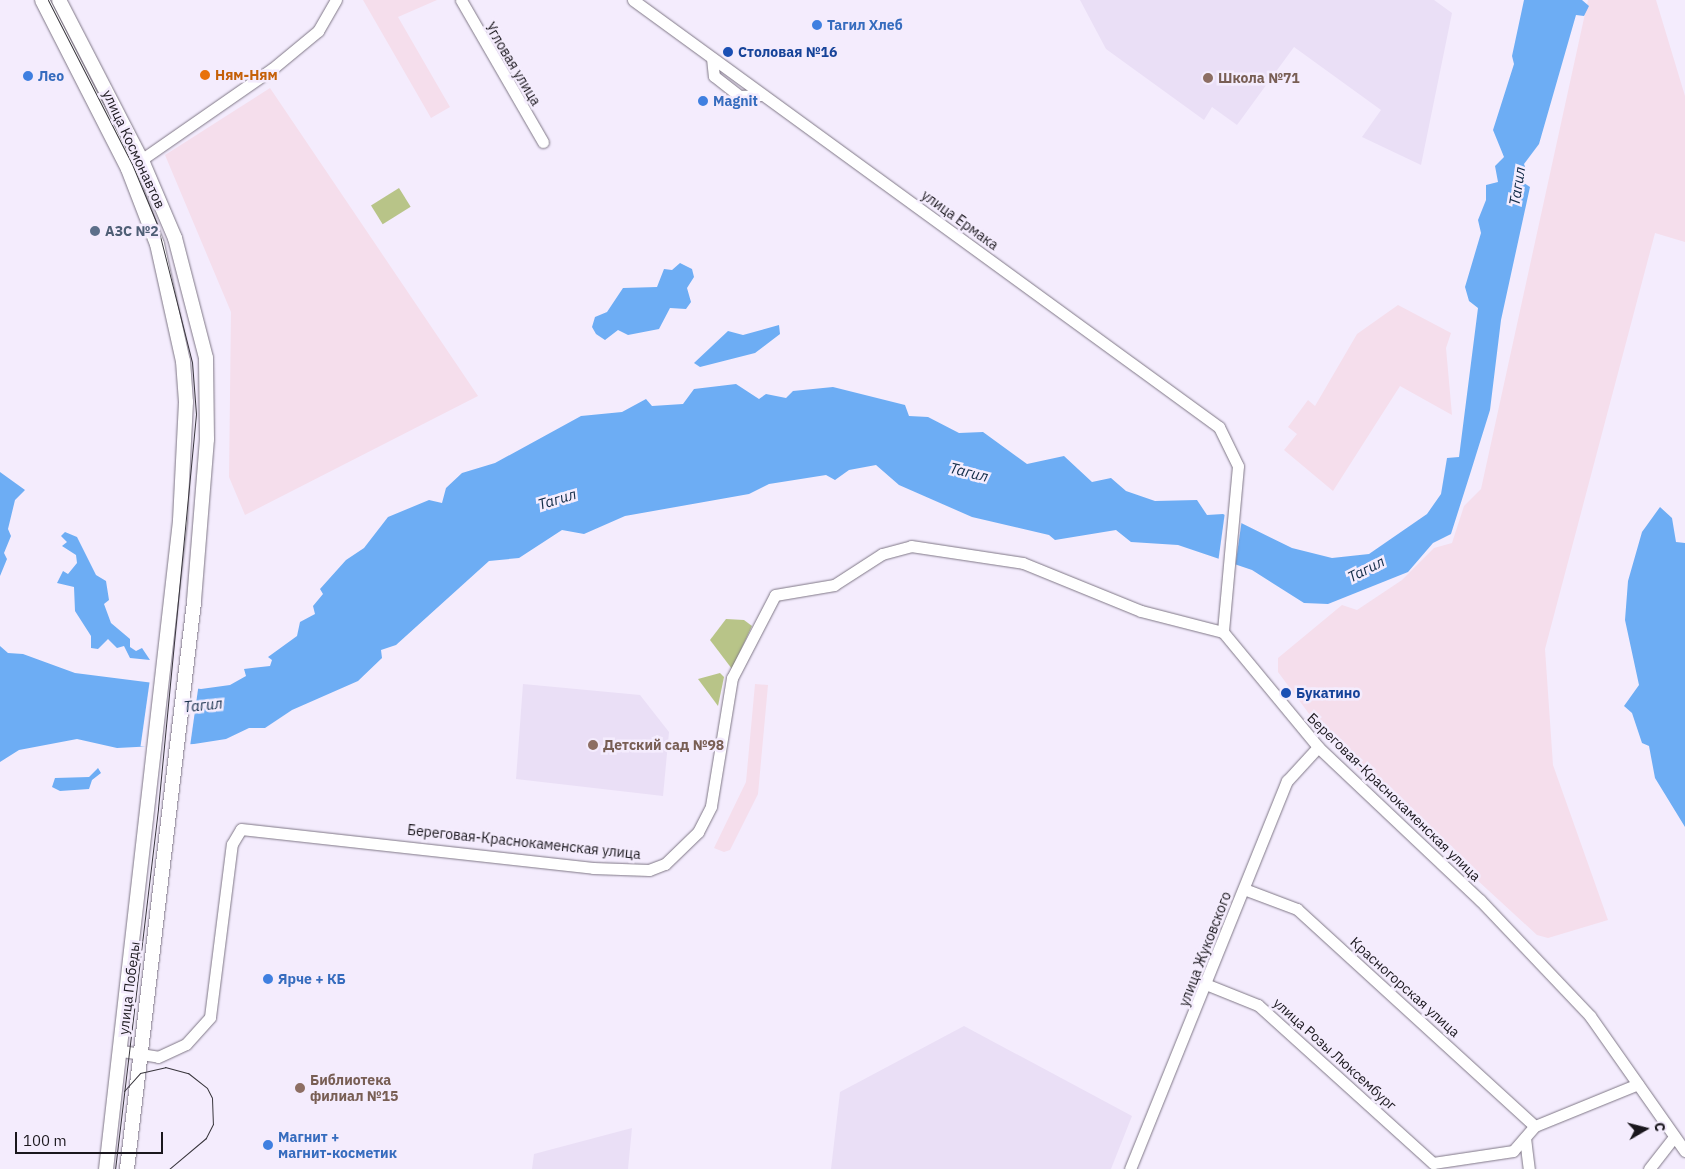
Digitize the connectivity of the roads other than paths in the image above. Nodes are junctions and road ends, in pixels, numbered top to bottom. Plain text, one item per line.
1 (42, 0) edge
2 (59, 0) edge
3 (336, 0) edge
4 (461, 0) edge
5 (633, 0) edge
6 (543, 142) dead end
7 (143, 163) junction
8 (128, 169) junction
9 (1222, 632) junction
10 (1318, 747) junction
11 (150, 808) joint
12 (172, 810) joint
13 (1244, 889) junction
14 (1208, 985) junction
15 (122, 1051) junction
16 (142, 1055) junction
17 (1638, 1084) junction
18 (1535, 1126) junction
19 (1674, 1137) junction
20 (1525, 1138) junction
21 (1685, 1151) edge
22 (106, 1169) edge
23 (127, 1169) edge
24 (1130, 1169) edge
25 (1529, 1169) edge
26 (1649, 1169) edge

1 - 8 main road, улица Космонавтов
2 - 7 main road, улица Космонавтов
3 - 7 street
4 - 6 street, Угловая улица
5 - 9 street, улица Ермака
7 - 8 street
7 - 12 main road, улица Космонавтов
8 - 11 main road, улица Космонавтов
9 - 10 street, Береговая-Краснокаменская улица
9 - 16 street, Береговая-Краснокаменская улица
10 - 13 street, улица Жуковского
10 - 17 street, Береговая-Краснокаменская улица
11 - 15 main road, улица Победы
12 - 16 main road, улица Победы
13 - 14 street, улица Жуковского
13 - 18 street, Красногорская улица
14 - 20 street, улица Розы Люксембург
14 - 24 street, улица Жуковского
15 - 16 street
15 - 22 main road, улица Победы
16 - 23 main road, улица Победы
17 - 18 street
17 - 19 street, Береговая-Краснокаменская улица
18 - 20 street
19 - 21 street, Береговая-Краснокаменская улица
19 - 26 street
20 - 25 street

